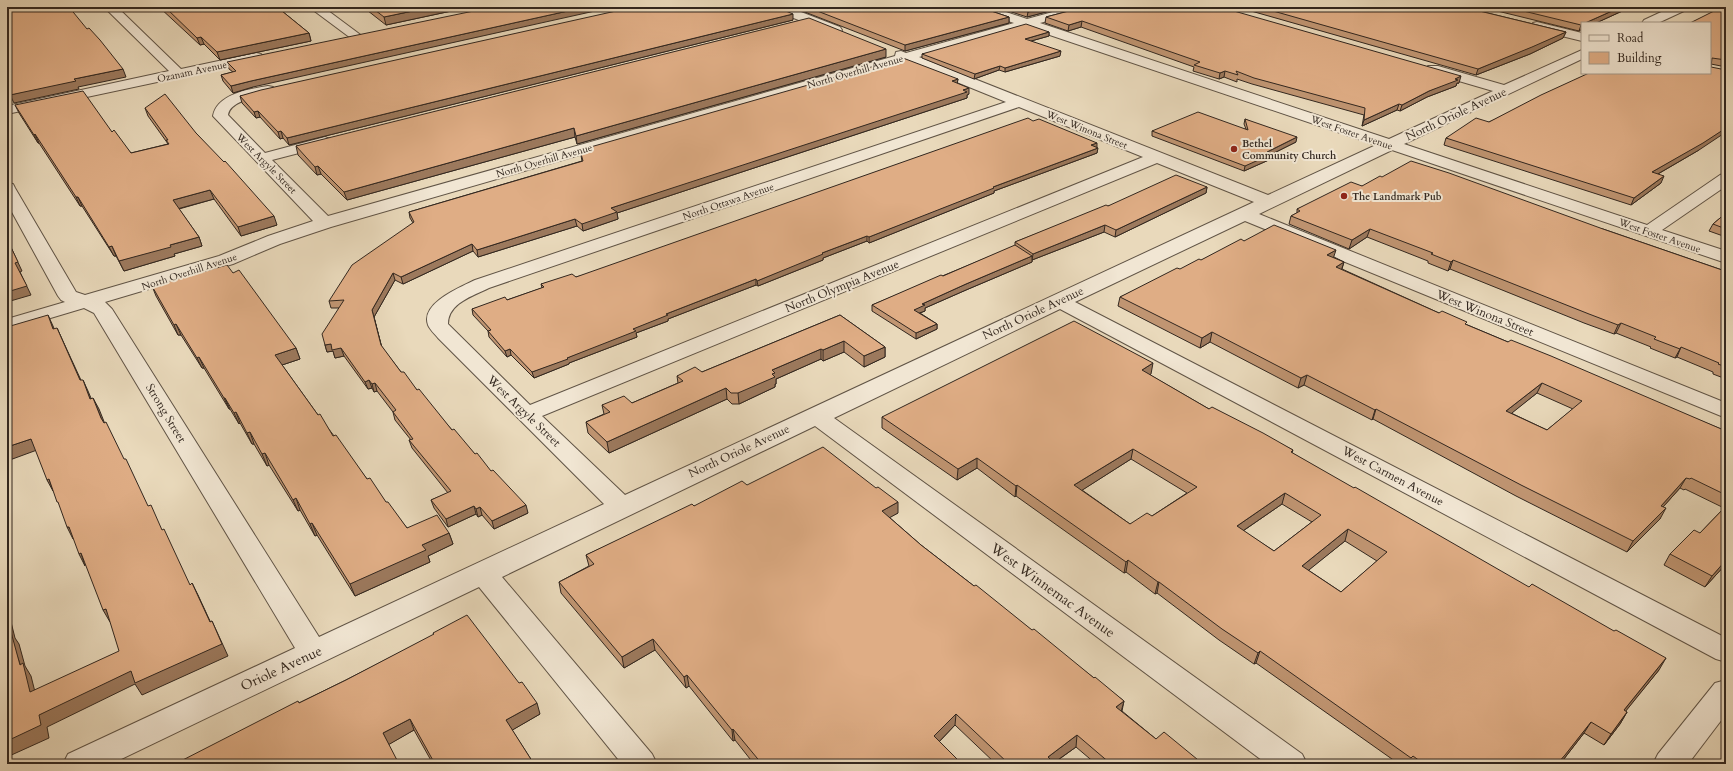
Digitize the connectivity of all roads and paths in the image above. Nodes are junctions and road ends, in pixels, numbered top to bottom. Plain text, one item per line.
1 (110, 7) edge
2 (314, 7) edge
3 (777, 7) edge
4 (979, 7) edge
5 (1084, 7) edge
6 (1682, 7) edge
7 (811, 20) junction
8 (1650, 22) edge
9 (1026, 23) junction
10 (1525, 23) edge
11 (788, 26) edge
12 (372, 33) edge
13 (847, 34) edge
14 (356, 36) junction
15 (1581, 37) edge
16 (341, 39) edge
17 (883, 48) edge
18 (271, 54) edge
19 (1581, 54) edge
20 (905, 56) junction
21 (1422, 66) edge
22 (179, 74) junction
23 (284, 86) edge
24 (1506, 90) junction
25 (1019, 102) junction
26 (7, 110) edge
27 (339, 138) edge
28 (1390, 145) junction
29 (1157, 157) junction
30 (262, 158) junction
31 (1726, 178) edge
32 (7, 188) edge
33 (1270, 202) junction
34 (13, 212) edge
35 (1244, 214) junction
36 (325, 223) junction
37 (1649, 231) junction
38 (1726, 257) edge
39 (1059, 301) junction
40 (84, 303) junction
41 (441, 309) joint
42 (7, 325) edge
43 (1726, 411) edge
44 (527, 414) junction
45 (816, 415) junction
46 (622, 507) junction
47 (483, 573) junction
48 (1726, 651) edge
49 (314, 653) junction
50 (1726, 692) edge
51 (79, 764) edge
52 (641, 764) edge
53 (1291, 764) edge
54 (1669, 764) edge

1 - 22 street
2 - 14 street
3 - 7 street
4 - 9 street, West Foster Avenue
5 - 9 street, North Overhill Avenue
6 - 8 street
7 - 11 street
7 - 13 street
9 - 20 street, North Overhill Avenue
9 - 28 street, West Foster Avenue
10 - 15 street
12 - 14 street
14 - 16 street
17 - 20 street, West Winona Street
18 - 22 street, Ozanam Avenue
19 - 24 street, North Oriole Avenue
20 - 25 street, West Winona Street
20 - 36 street, North Overhill Avenue
21 - 24 street
22 - 26 street, Ozanam Avenue
23 - 30 street, West Argyle Street
24 - 28 street, North Oriole Avenue
25 - 29 street, West Winona Street
25 - 41 street, North Ottawa Avenue
27 - 30 street
28 - 33 street, North Oriole Avenue
28 - 37 street, West Foster Avenue
29 - 33 street, West Winona Street
29 - 44 street, North Olympia Avenue
30 - 36 street, West Argyle Street
31 - 37 street
32 - 34 street, Strong Street
33 - 35 street, North Oriole Avenue
34 - 40 street, Strong Street
35 - 39 street, North Oriole Avenue
35 - 43 street, West Winona Street
36 - 40 street, North Overhill Avenue
37 - 38 street, West Foster Avenue
39 - 45 street, North Oriole Avenue
39 - 48 street, West Carmen Avenue
40 - 42 street, North Overhill Avenue
40 - 49 street, Strong Street
41 - 44 street, West Argyle Street
44 - 46 street, West Argyle Street
45 - 46 street, North Oriole Avenue
45 - 53 street, West Winnemac Avenue
46 - 47 street, North Oriole Avenue
47 - 49 street, Oriole Avenue
47 - 52 street
49 - 51 street, Oriole Avenue
50 - 54 street

